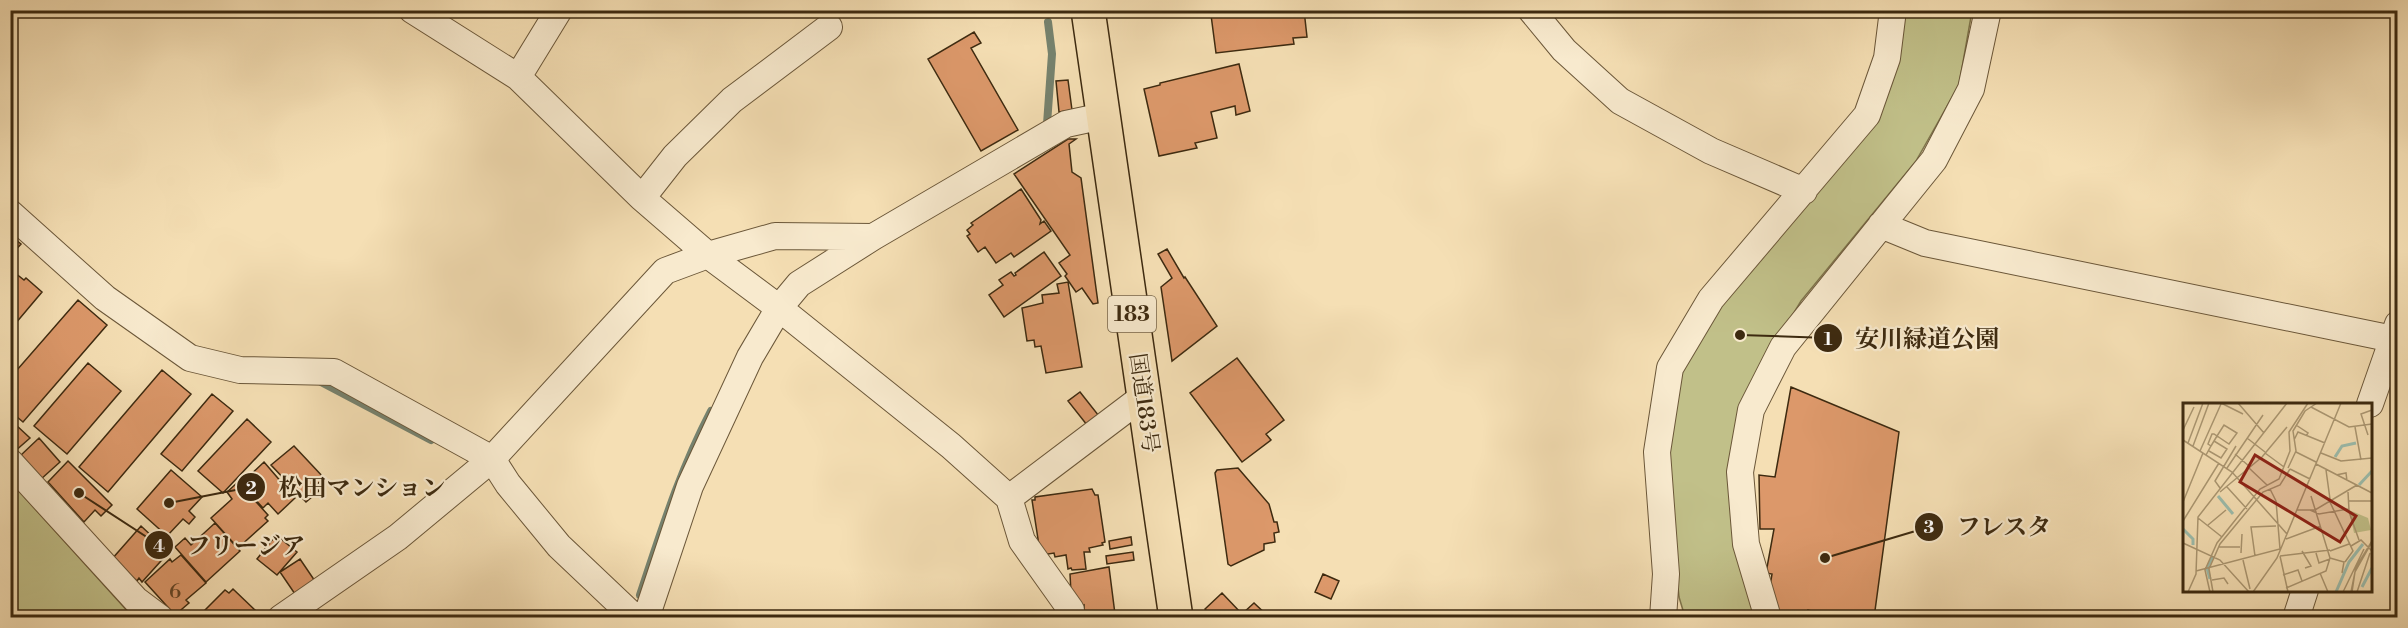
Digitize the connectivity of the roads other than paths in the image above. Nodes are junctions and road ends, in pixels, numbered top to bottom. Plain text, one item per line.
1 (412, 10) edge
2 (559, 10) edge
3 (1088, 10) edge
4 (1531, 10) edge
5 (1893, 10) edge
6 (1988, 10) edge
7 (829, 27) dead end
8 (518, 77) junction
9 (1103, 116) junction
10 (1804, 191) junction
11 (642, 198) junction
12 (10, 213) edge
13 (1881, 225) junction
14 (873, 237) junction
15 (708, 255) junction
16 (779, 308) junction
17 (2393, 347) edge
18 (1144, 396) junction
19 (2371, 403) edge
20 (492, 459) junction
21 (10, 462) edge
22 (1009, 498) junction
23 (2305, 592) edge
24 (1071, 610) dead end
25 (160, 618) edge
26 (281, 618) edge
27 (635, 618) edge
28 (646, 618) edge
29 (1176, 618) edge
30 (1664, 618) edge
31 (1768, 618) edge
32 (2296, 618) edge

1 - 8 street
2 - 8 street
3 - 9 highway, 国道183号 / 183
4 - 10 street
5 - 10 street
6 - 13 street
7 - 11 street
8 - 11 street
9 - 14 street
9 - 18 highway, 国道183号 / 183
10 - 30 street
11 - 15 street
12 - 20 street
13 - 17 street
13 - 31 street
14 - 15 street
14 - 16 street
15 - 16 street
15 - 20 street
16 - 22 street
16 - 28 street
17 - 19 street
18 - 22 street
18 - 29 highway, 国道183号 / 183
20 - 26 street
20 - 27 street
21 - 25 street
22 - 24 street
23 - 32 street

